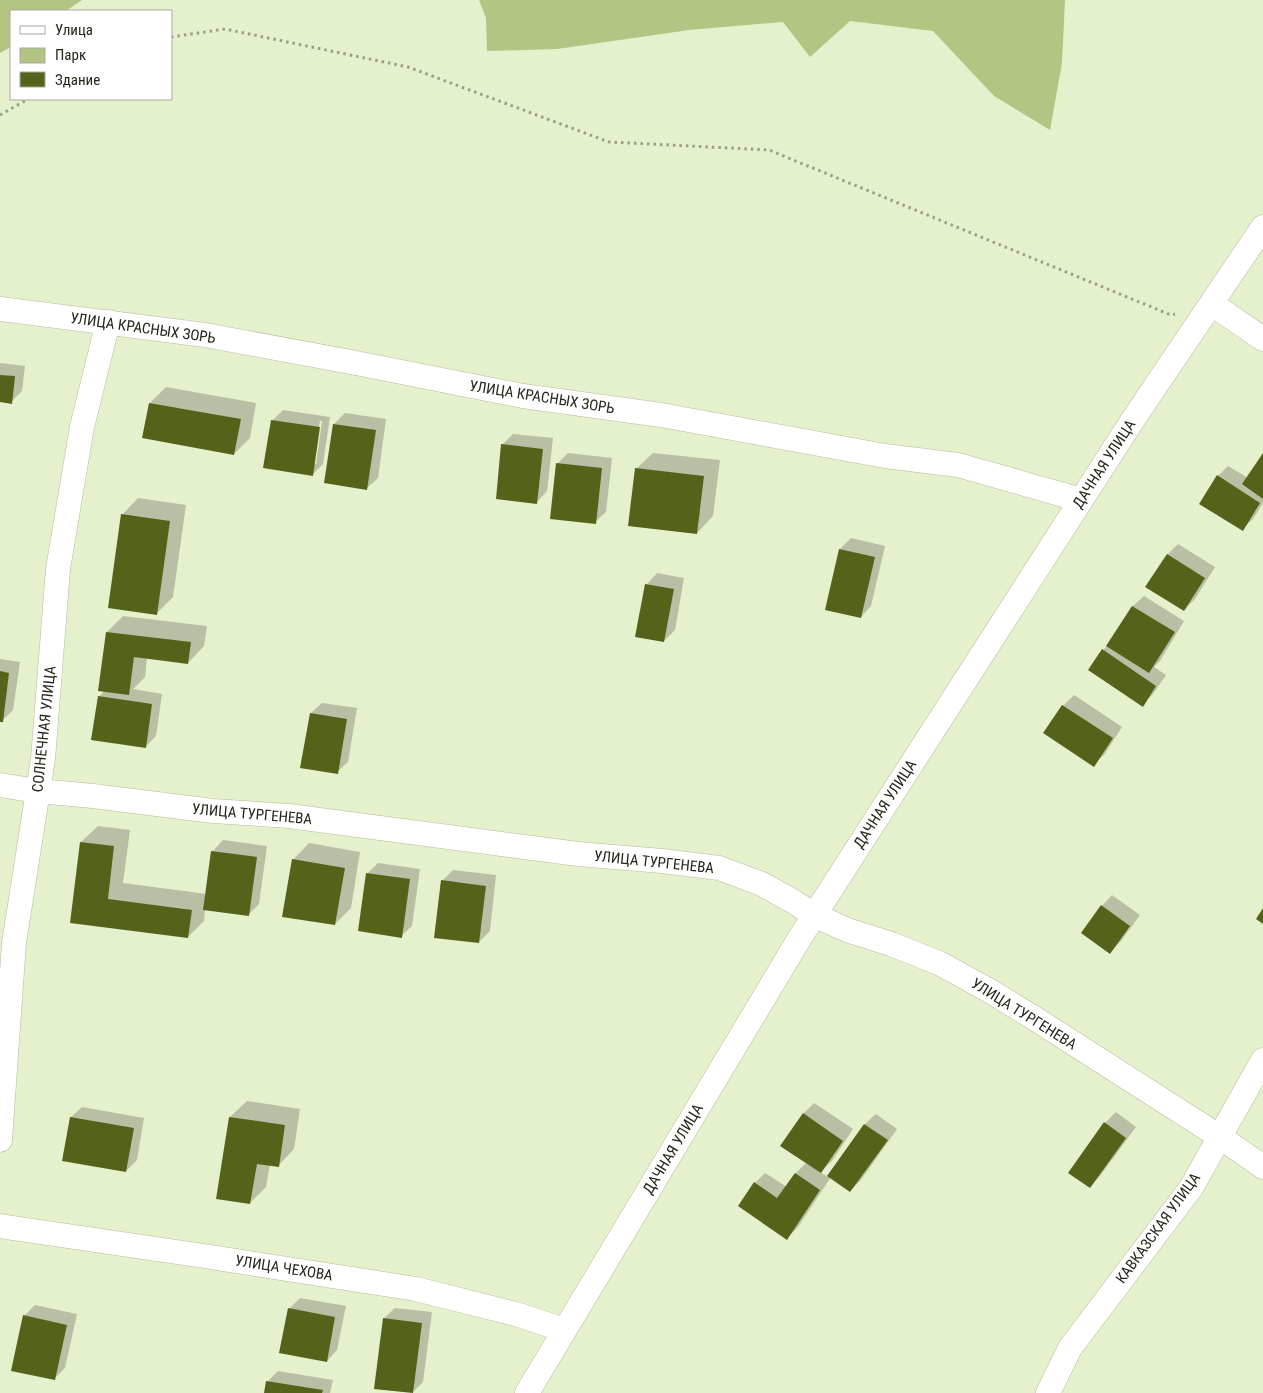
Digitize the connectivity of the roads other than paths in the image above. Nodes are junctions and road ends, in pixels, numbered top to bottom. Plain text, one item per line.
1 (1263, 227) edge
2 (1212, 304) junction
3 (0, 309) edge
4 (108, 322) junction
5 (1263, 339) edge
6 (1081, 500) junction
7 (0, 785) edge
8 (38, 792) junction
9 (814, 916) junction
10 (1263, 1060) edge
11 (1220, 1137) junction
12 (0, 1140) edge
13 (1263, 1167) edge
14 (0, 1226) edge
15 (564, 1330) junction
16 (527, 1393) edge
17 (1048, 1393) edge

1 - 2 street, ДАЧНАЯ УЛИЦА
2 - 5 street
2 - 6 street, ДАЧНАЯ УЛИЦА
3 - 4 street, УЛИЦА КРАСНЫХ ЗОРЬ
4 - 6 street, УЛИЦА КРАСНЫХ ЗОРЬ
4 - 8 street, СОЛНЕЧНАЯ УЛИЦА
6 - 9 street, ДАЧНАЯ УЛИЦА
7 - 8 street, УЛИЦА ТУРГЕНЕВА
8 - 9 street, УЛИЦА ТУРГЕНЕВА
8 - 12 street, СОЛНЕЧНАЯ УЛИЦА
9 - 11 street, УЛИЦА ТУРГЕНЕВА
9 - 15 street, ДАЧНАЯ УЛИЦА
10 - 11 street, КАВКАЗСКАЯ УЛИЦА
11 - 13 street, УЛИЦА ТУРГЕНЕВА
11 - 17 street, КАВКАЗСКАЯ УЛИЦА
14 - 15 street, УЛИЦА ЧЕХОВА
15 - 16 street, ДАЧНАЯ УЛИЦА

